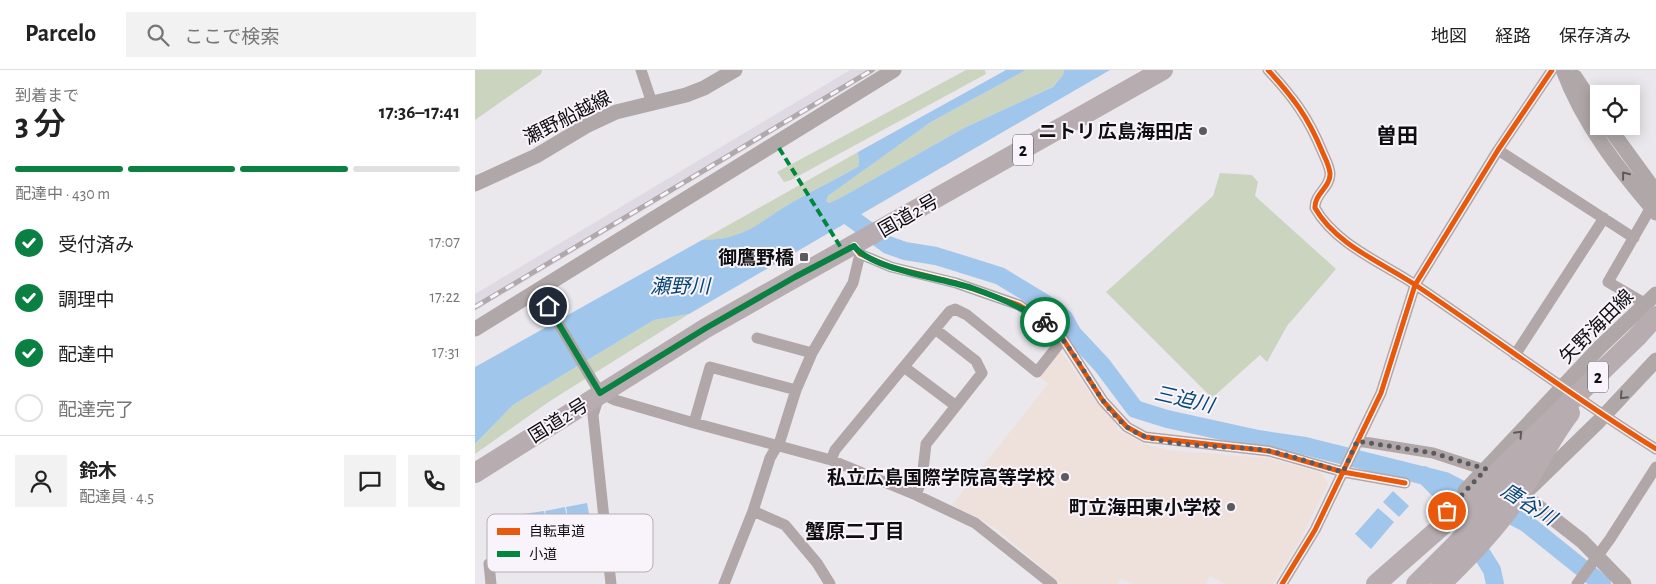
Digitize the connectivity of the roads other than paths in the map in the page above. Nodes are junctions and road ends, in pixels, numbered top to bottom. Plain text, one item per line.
1 (641, 70) edge
2 (735, 70) edge
3 (894, 70) edge
4 (1163, 70) edge
5 (1268, 70) edge
6 (1551, 70) edge
7 (1563, 70) edge
8 (1569, 70) edge
9 (1590, 100) edge
10 (652, 103) junction
11 (1615, 135) edge
12 (1499, 150) junction
13 (475, 184) edge
14 (1656, 192) edge
15 (1654, 206) edge
16 (1604, 218) junction
17 (1634, 238) junction
18 (857, 248) junction
19 (1415, 285) junction
20 (538, 289) junction
21 (1653, 305) edge
22 (475, 329) edge
23 (935, 329) junction
24 (1637, 336) junction
25 (757, 338) dead end
26 (1063, 339) junction
27 (812, 353) junction
28 (1515, 355) junction
29 (1656, 360) edge
30 (904, 367) junction
31 (597, 388) junction
32 (1562, 388) junction
33 (796, 390) junction
34 (956, 406) junction
35 (1604, 416) junction
36 (1560, 420) junction
37 (694, 423) junction
38 (1356, 443) junction
39 (777, 446) junction
40 (1656, 449) edge
41 (831, 460) junction
42 (1656, 467) edge
43 (1344, 468) junction
44 (1486, 469) junction
45 (475, 472) edge
46 (1405, 483) dead end
47 (916, 495) junction
48 (1518, 500) junction
49 (753, 511) junction
50 (603, 514) edge
51 (1593, 561) junction
52 (1581, 579) edge
53 (724, 584) edge
54 (830, 584) edge
55 (1052, 584) edge
56 (1282, 584) edge
57 (1377, 584) edge
58 (1396, 584) edge
59 (1416, 584) edge
60 (1434, 584) edge
61 (1441, 584) edge
62 (1594, 584) edge
63 (1624, 584) edge

1 - 10 street
2 - 10 main road, 瀬野船越線
3 - 20 main road
4 - 18 highway, 国道2号 / 2
5 - 19 street
6 - 12 street
15 -> 7 main road
8 - 9 main road
10 - 13 main road, 瀬野船越線
11 - 14 main road
12 - 16 street
12 - 19 street
15 - 17 street
16 - 17 street
16 - 28 street
17 - 21 street
18 - 26 street
18 - 27 street
18 - 31 highway, 国道2号 / 2
19 - 28 street
19 - 38 street
20 - 22 main road
20 - 31 street
21 - 24 highway, 2
21 - 32 main road, 矢野海田線
23 - 26 street
23 - 30 street
23 - 34 street
24 - 36 highway, 2, bridge
24 - 57 highway, bridge
24 - 61 highway, bridge
25 - 27 street
26 - 43 street
27 - 33 street
28 - 32 street
29 -> 35 main road
30 - 34 street
30 - 41 street
31 - 37 street
31 - 45 highway, 国道2号 / 2
31 - 50 street
32 - 35 street
44 -> 32 main road, 矢野海田線
33 - 37 street
33 - 39 street
34 - 47 street
35 - 40 street
35 - 48 main road
36 - 58 highway, 2
36 - 59 highway, 2, bridge
37 - 39 street
38 - 43 street
38 - 44 street
39 - 41 street
39 - 49 street
41 - 47 street
42 - 51 street
43 - 46 street
43 - 56 street
44 - 48 street
44 - 57 main road, 矢野海田線
47 - 55 street
48 - 51 main road
48 - 60 main road, bridge
49 - 53 street
49 - 54 street
51 - 52 street
51 - 63 main road
52 - 62 street

